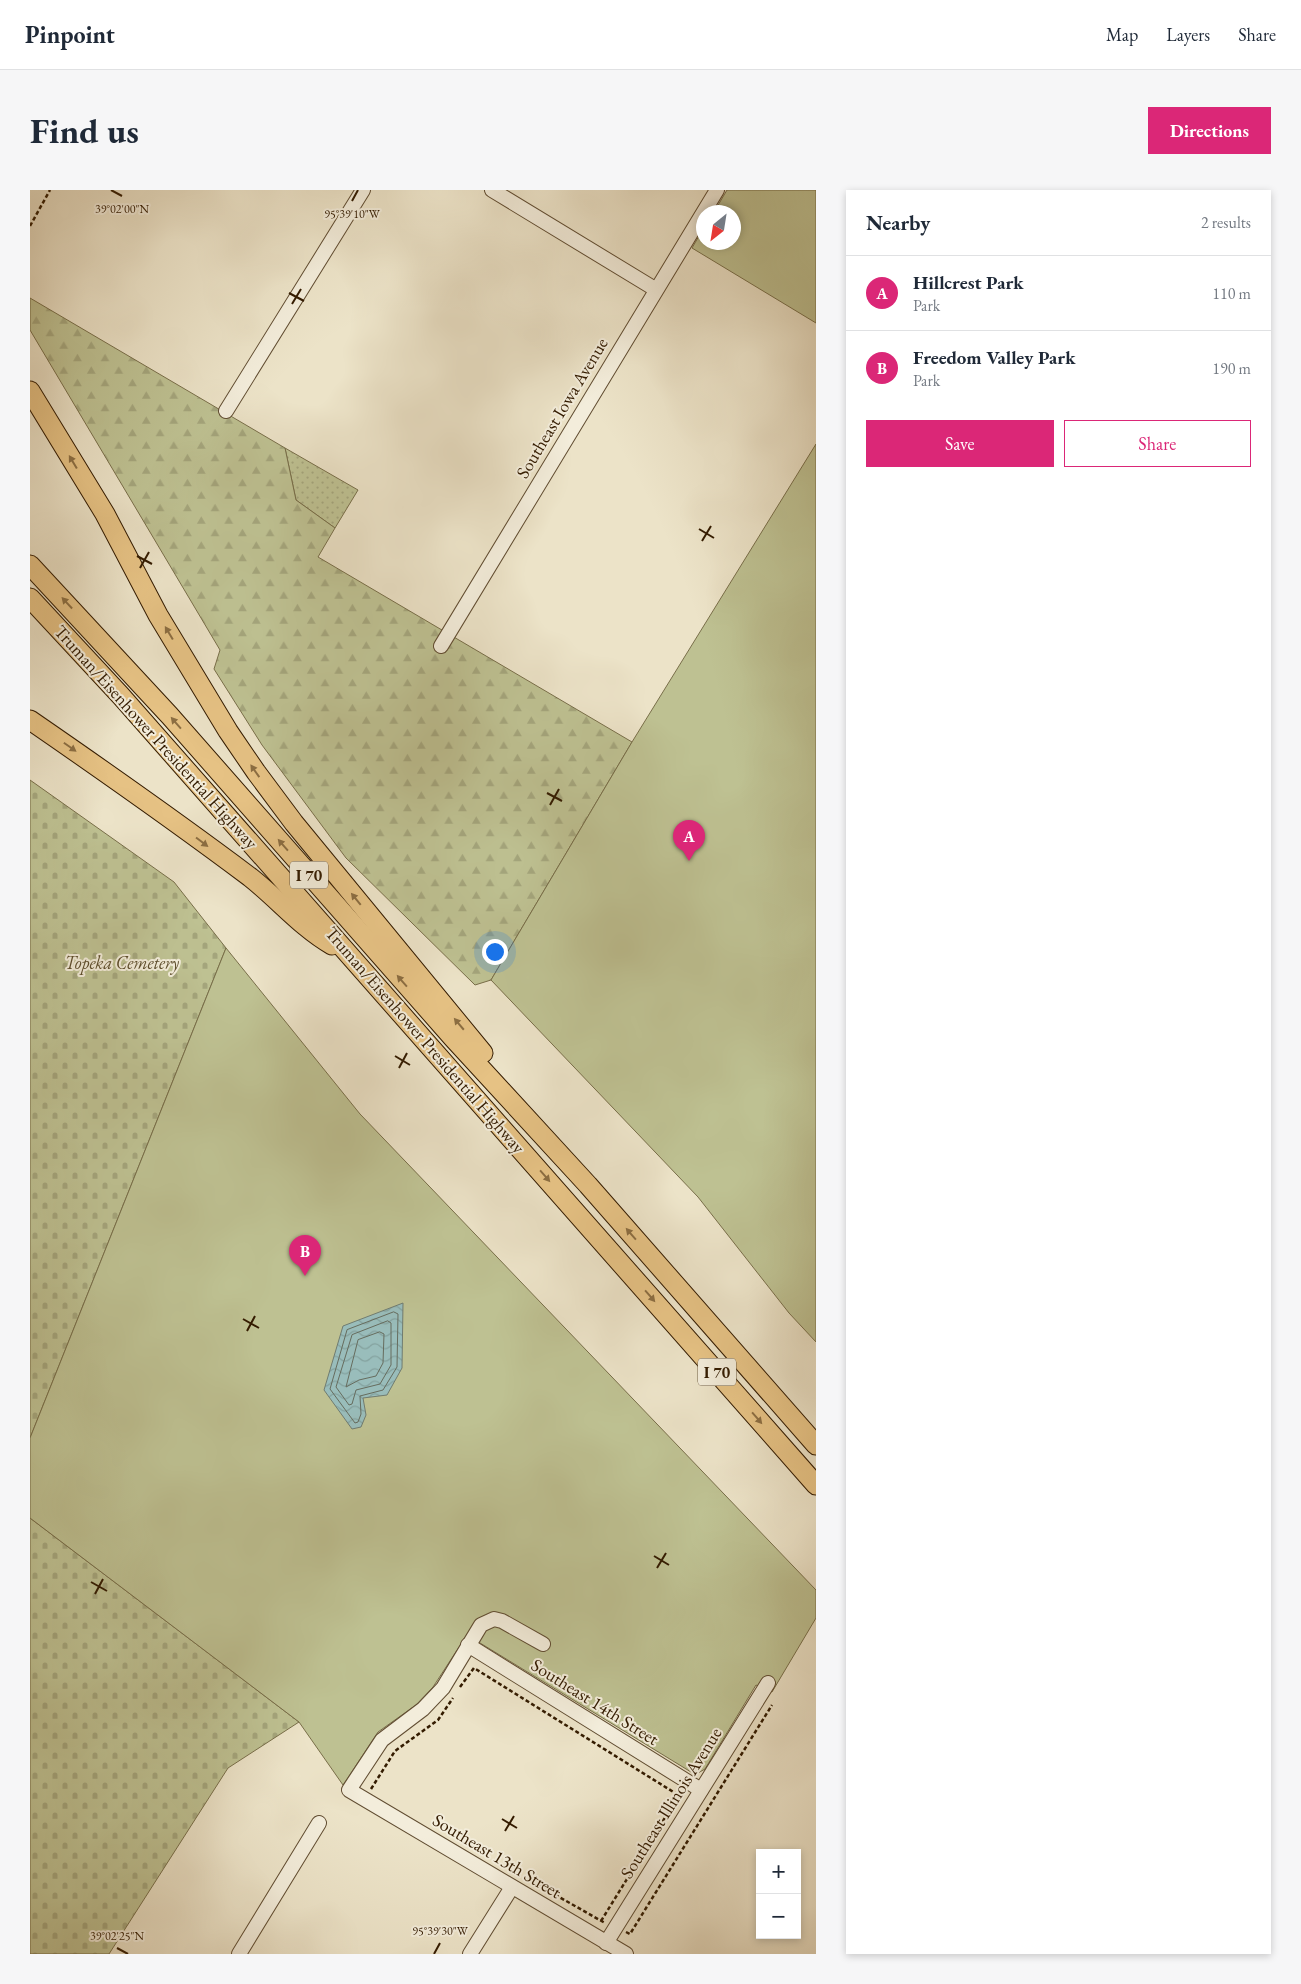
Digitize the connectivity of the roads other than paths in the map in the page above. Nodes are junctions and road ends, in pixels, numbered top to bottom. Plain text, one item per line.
1 (363, 190) edge
2 (492, 190) edge
3 (717, 190) edge
4 (655, 290) junction
5 (30, 391) edge
6 (226, 411) dead end
7 (30, 566) edge
8 (30, 598) edge
9 (442, 646) dead end
10 (30, 720) edge
11 (351, 956) junction
12 (588, 1185) junction
13 (816, 1445) edge
14 (816, 1485) edge
15 (543, 1644) dead end
16 (468, 1645) junction
17 (768, 1683) dead end
18 (701, 1790) junction
19 (319, 1823) dead end
20 (512, 1887) junction
21 (606, 1942) junction
22 (239, 1954) edge
23 (470, 1954) edge
24 (626, 1954) edge

1 - 6 street
2 - 4 street
3 - 4 street, Southeast Iowa Avenue
4 - 9 street, Southeast Iowa Avenue
12 -> 5 highway
12 -> 7 highway, Truman/Eisenhower Presidential Highway / I 70
8 - 11 highway, Truman/Eisenhower Presidential Highway / I 70
10 -> 11 highway
11 -> 14 highway, Truman/Eisenhower Presidential Highway / I 70
13 -> 12 highway, Truman/Eisenhower Presidential Highway / I 70
15 - 16 street
16 - 18 street, Southeast 14th Street
16 - 20 street, Southeast 13th Street
17 - 18 street, Southeast Illinois Avenue
18 - 21 street, Southeast Illinois Avenue
19 - 22 street
20 - 21 street, Southeast 13th Street
20 - 23 street
21 - 24 street, Southeast 13th Street

